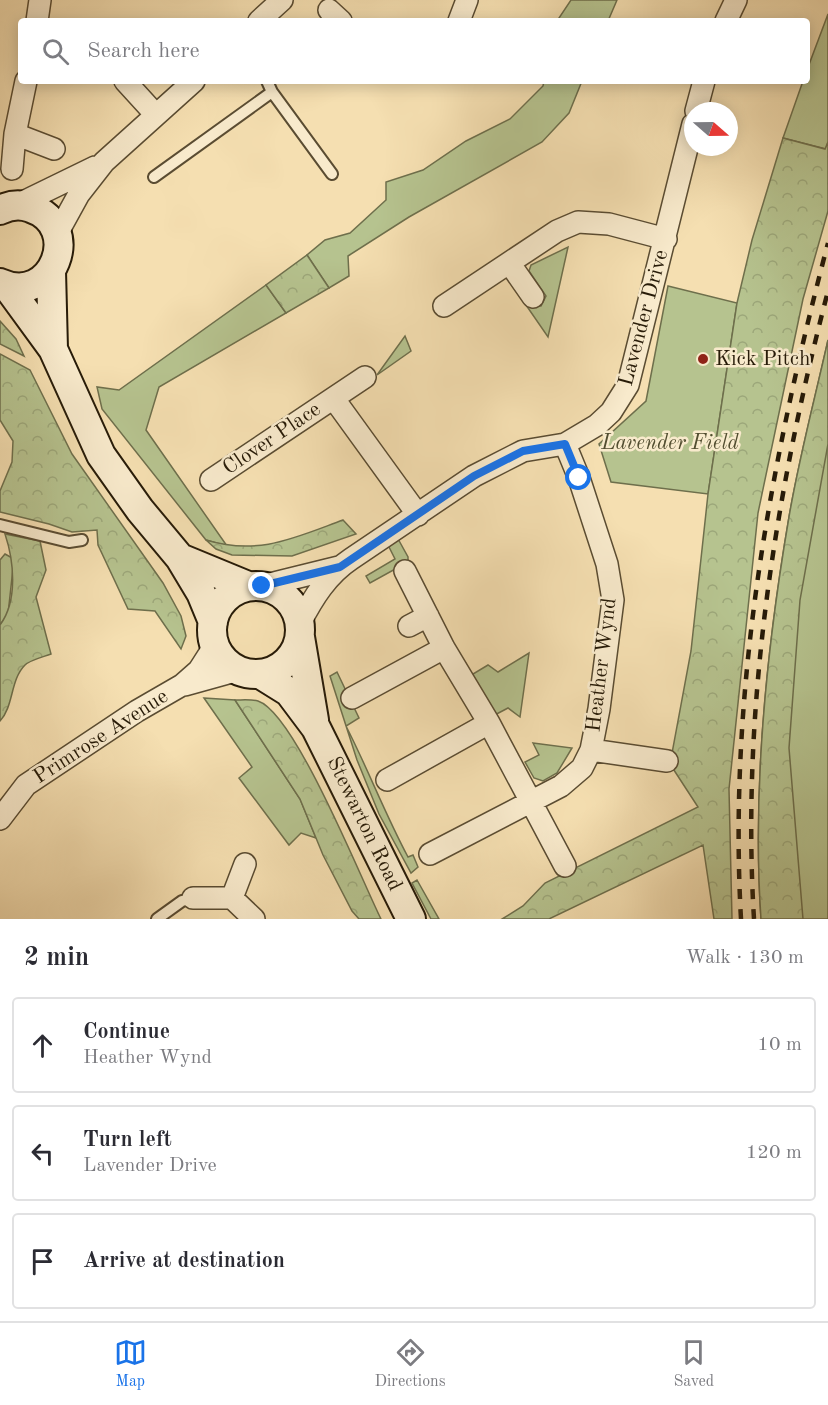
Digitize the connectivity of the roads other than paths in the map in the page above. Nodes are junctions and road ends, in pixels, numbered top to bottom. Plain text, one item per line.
1 (40, 0) edge
2 (282, 0) edge
3 (467, 0) edge
4 (736, 0) edge
5 (37, 18) edge
6 (263, 18) edge
7 (460, 18) edge
8 (727, 18) edge
9 (26, 84) edge
10 (128, 84) edge
11 (191, 84) edge
12 (268, 84) edge
13 (703, 84) edge
14 (272, 92) junction
15 (698, 102) edge
16 (156, 115) junction
17 (15, 134) junction
18 (54, 149) dead end
19 (685, 156) edge
20 (104, 162) junction
21 (12, 169) dead end
22 (332, 174) dead end
23 (154, 177) dead end
24 (9, 207) edge
25 (57, 234) junction
26 (666, 238) junction
27 (510, 264) junction
28 (51, 271) junction
29 (3, 285) edge
30 (534, 297) dead end
31 (444, 306) dead end
32 (53, 349) junction
33 (365, 377) dead end
34 (334, 399) junction
35 (565, 444) junction
36 (211, 480) dead end
37 (418, 515) junction
38 (0, 525) edge
39 (82, 540) dead end
40 (180, 558) junction
41 (340, 567) junction
42 (405, 572) dead end
43 (255, 586) junction
44 (428, 616) junction
45 (409, 626) dead end
46 (300, 630) junction
47 (214, 633) junction
48 (444, 648) junction
49 (250, 672) junction
50 (182, 686) junction
51 (352, 698) dead end
52 (489, 723) junction
53 (316, 728) junction
54 (591, 750) junction
55 (667, 761) dead end
56 (387, 780) dead end
57 (531, 801) junction
58 (0, 819) edge
59 (430, 854) dead end
60 (245, 864) dead end
61 (565, 866) dead end
62 (193, 898) joint
63 (232, 898) junction
64 (157, 919) edge
65 (254, 919) edge
66 (411, 919) edge

1 - 5 street
2 - 6 street
3 - 7 street
4 - 8 street
9 - 17 street
10 - 16 street
11 - 16 street
12 - 14 lane
13 - 15 street
14 - 22 lane
14 - 23 lane
16 - 20 street
17 - 18 street
17 - 21 street
19 - 26 street, Lavender Drive
20 - 24 street
20 - 25 street
24 - 25 main road
25 - 28 main road, Stewarton Road
26 - 27 street
26 - 35 street, Lavender Drive
27 - 30 street
27 - 31 street
28 - 29 main road
28 - 32 main road, Stewarton Road
29 - 32 main road, Stewarton Road
32 - 40 main road, Stewarton Road
33 - 34 street, Clover Place
34 - 36 street, Clover Place
34 - 37 street, Clover Place
35 - 37 street, Lavender Drive
35 - 54 street, Heather Wynd
37 - 41 street, Lavender Drive
38 - 39 lane
40 - 43 main road, Stewarton Road
40 - 47 main road, Stewarton Road
41 - 43 street, Lavender Drive
41 - 46 street, Lavender Drive
42 - 44 street
43 - 46 main road, Stewarton Road
43 - 47 main road
44 - 45 street
44 - 48 street
46 - 49 main road
46 - 53 main road, Stewarton Road
47 - 49 main road, Stewarton Road
47 - 50 street, Primrose Avenue
48 - 51 street
48 - 52 street
49 - 50 street, Primrose Avenue
49 - 53 main road, Stewarton Road
50 - 58 street, Primrose Avenue
52 - 56 street
52 - 57 street
53 - 66 main road, Stewarton Road
54 - 55 street, Heather Wynd
54 - 57 street, Heather Wynd
57 - 59 street, Heather Wynd
57 - 61 street
60 - 63 street
62 - 63 street
62 - 64 lane
63 - 65 street

